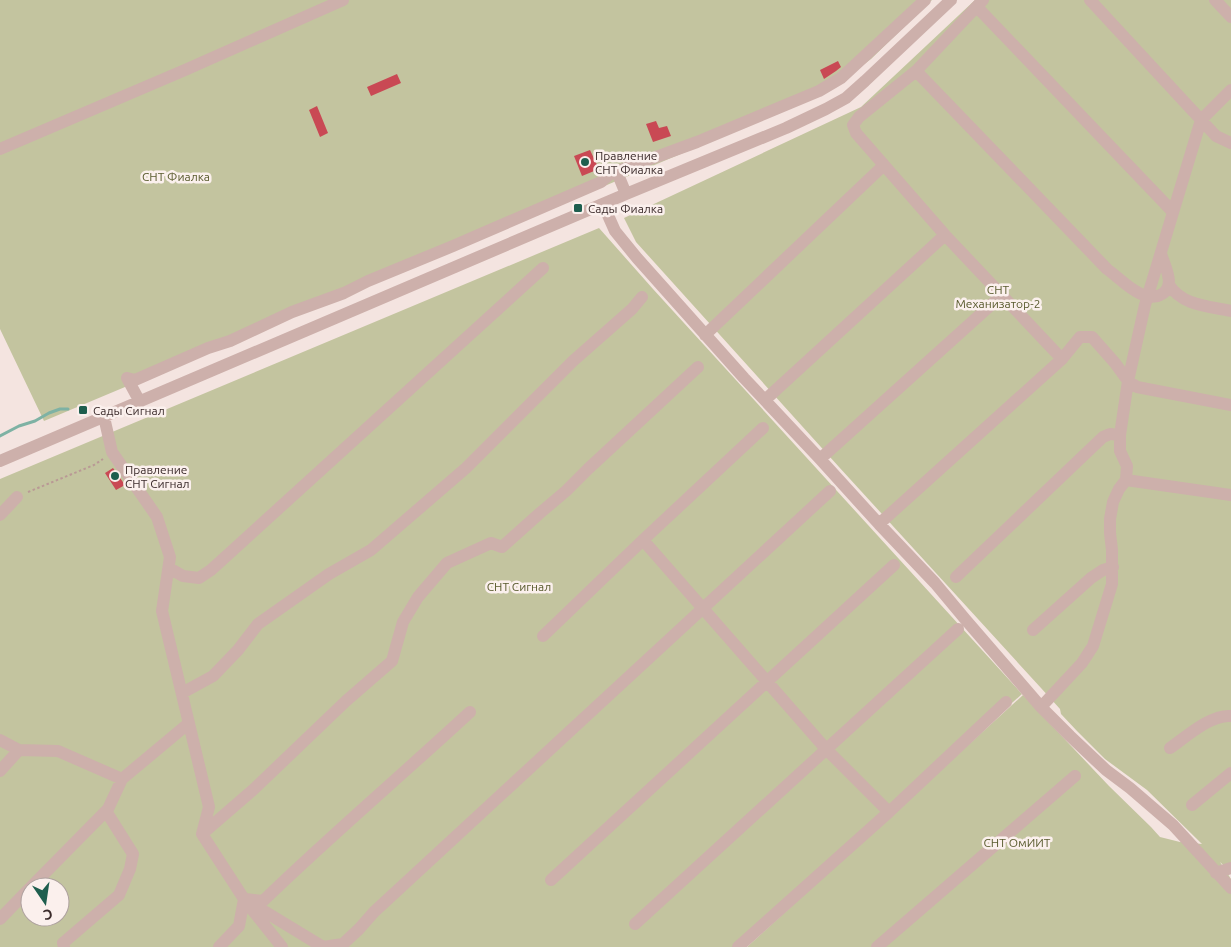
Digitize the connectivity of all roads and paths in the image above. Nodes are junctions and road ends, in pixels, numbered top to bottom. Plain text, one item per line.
1 (343, 0) edge
2 (925, 0) edge
3 (952, 0) edge
4 (1090, 0) edge
5 (1215, 0) edge
6 (980, 3) edge
7 (1231, 17) edge
8 (916, 71) junction
9 (1231, 90) edge
10 (846, 98) junction
11 (1201, 120) junction
12 (853, 125) junction
13 (1231, 143) edge
14 (0, 149) edge
15 (884, 165) junction
16 (617, 172) junction
17 (626, 194) junction
18 (603, 204) junction
19 (1173, 212) junction
20 (945, 235) junction
21 (1161, 254) junction
22 (543, 268) dead end
23 (1169, 285) junction
24 (1002, 295) junction
25 (1148, 296) junction
26 (642, 297) dead end
27 (1231, 311) edge
28 (705, 335) junction
29 (1062, 359) junction
30 (698, 367) dead end
31 (1128, 381) junction
32 (765, 400) junction
33 (140, 402) junction
34 (1231, 405) edge
35 (104, 417) junction
36 (763, 428) dead end
37 (1120, 434) junction
38 (112, 452) junction
39 (820, 459) junction
40 (0, 461) edge
41 (1126, 480) junction
42 (830, 491) dead end
43 (1231, 496) edge
44 (17, 497) joint
45 (0, 514) edge
46 (879, 524) junction
47 (643, 540) junction
48 (894, 565) dead end
49 (1112, 567) junction
50 (169, 568) junction
51 (956, 577) dead end
52 (703, 608) junction
53 (958, 628) dead end
54 (1033, 630) dead end
55 (544, 636) dead end
56 (767, 682) junction
57 (182, 693) junction
58 (1006, 702) dead end
59 (1041, 706) junction
60 (470, 712) dead end
61 (1231, 716) edge
62 (189, 723) junction
63 (0, 740) edge
64 (1170, 748) dead end
65 (826, 749) junction
66 (19, 750) junction
67 (0, 771) edge
68 (1231, 773) edge
69 (1075, 776) dead end
70 (122, 779) junction
71 (1192, 805) dead end
72 (106, 811) junction
73 (889, 812) junction
74 (202, 834) junction
75 (1231, 868) edge
76 (1216, 873) junction
77 (42, 877) edge
78 (552, 880) dead end
79 (1231, 888) edge
80 (20, 899) edge
81 (244, 899) junction
82 (0, 919) edge
83 (634, 924) dead end
84 (64, 947) edge
85 (219, 947) edge
86 (282, 947) edge
87 (738, 947) edge
88 (878, 947) edge

1 - 14 street
2 - 16 street
3 - 10 street
4 - 11 street
5 - 7 street
6 - 8 street
6 - 19 street
8 - 12 street
8 - 25 street
9 - 11 street
10 - 12 street
10 - 17 street
11 - 13 street
11 - 19 street
12 - 15 street
15 - 20 street
15 - 28 street
16 - 17 street
16 - 33 street
17 - 18 street
18 - 28 street
18 - 33 street
19 - 21 street
20 - 24 street
20 - 32 street
21 - 23 street
21 - 25 street
22 - 50 street
23 - 25 street
23 - 27 street
24 - 29 street
24 - 39 street
25 - 31 street
26 - 57 street
28 - 32 street
29 - 31 street
29 - 46 street
30 - 74 street
31 - 34 street
31 - 37 street
32 - 39 street
33 - 35 street
35 - 38 street
35 - 40 street
36 - 47 street
37 - 41 street
37 - 51 street
38 - 44 path
38 - 50 street
39 - 46 street
41 - 43 street
41 - 49 street
42 - 52 street
44 - 45 street
46 - 59 street
47 - 52 street
47 - 55 street
48 - 56 street
49 - 54 street
49 - 59 street
50 - 57 street
52 - 56 street
52 - 81 street
53 - 65 street
56 - 65 street
56 - 78 street
57 - 62 street
58 - 73 street
59 - 76 street
60 - 81 street
61 - 64 street
62 - 70 street
62 - 74 street
63 - 66 street
65 - 73 street
65 - 83 street
66 - 67 street
66 - 70 street
68 - 71 street
69 - 88 street
70 - 72 street
72 - 77 street
72 - 84 street
73 - 87 street
74 - 81 street
75 - 76 street
76 - 79 street
80 - 82 street
81 - 85 street
81 - 86 street

